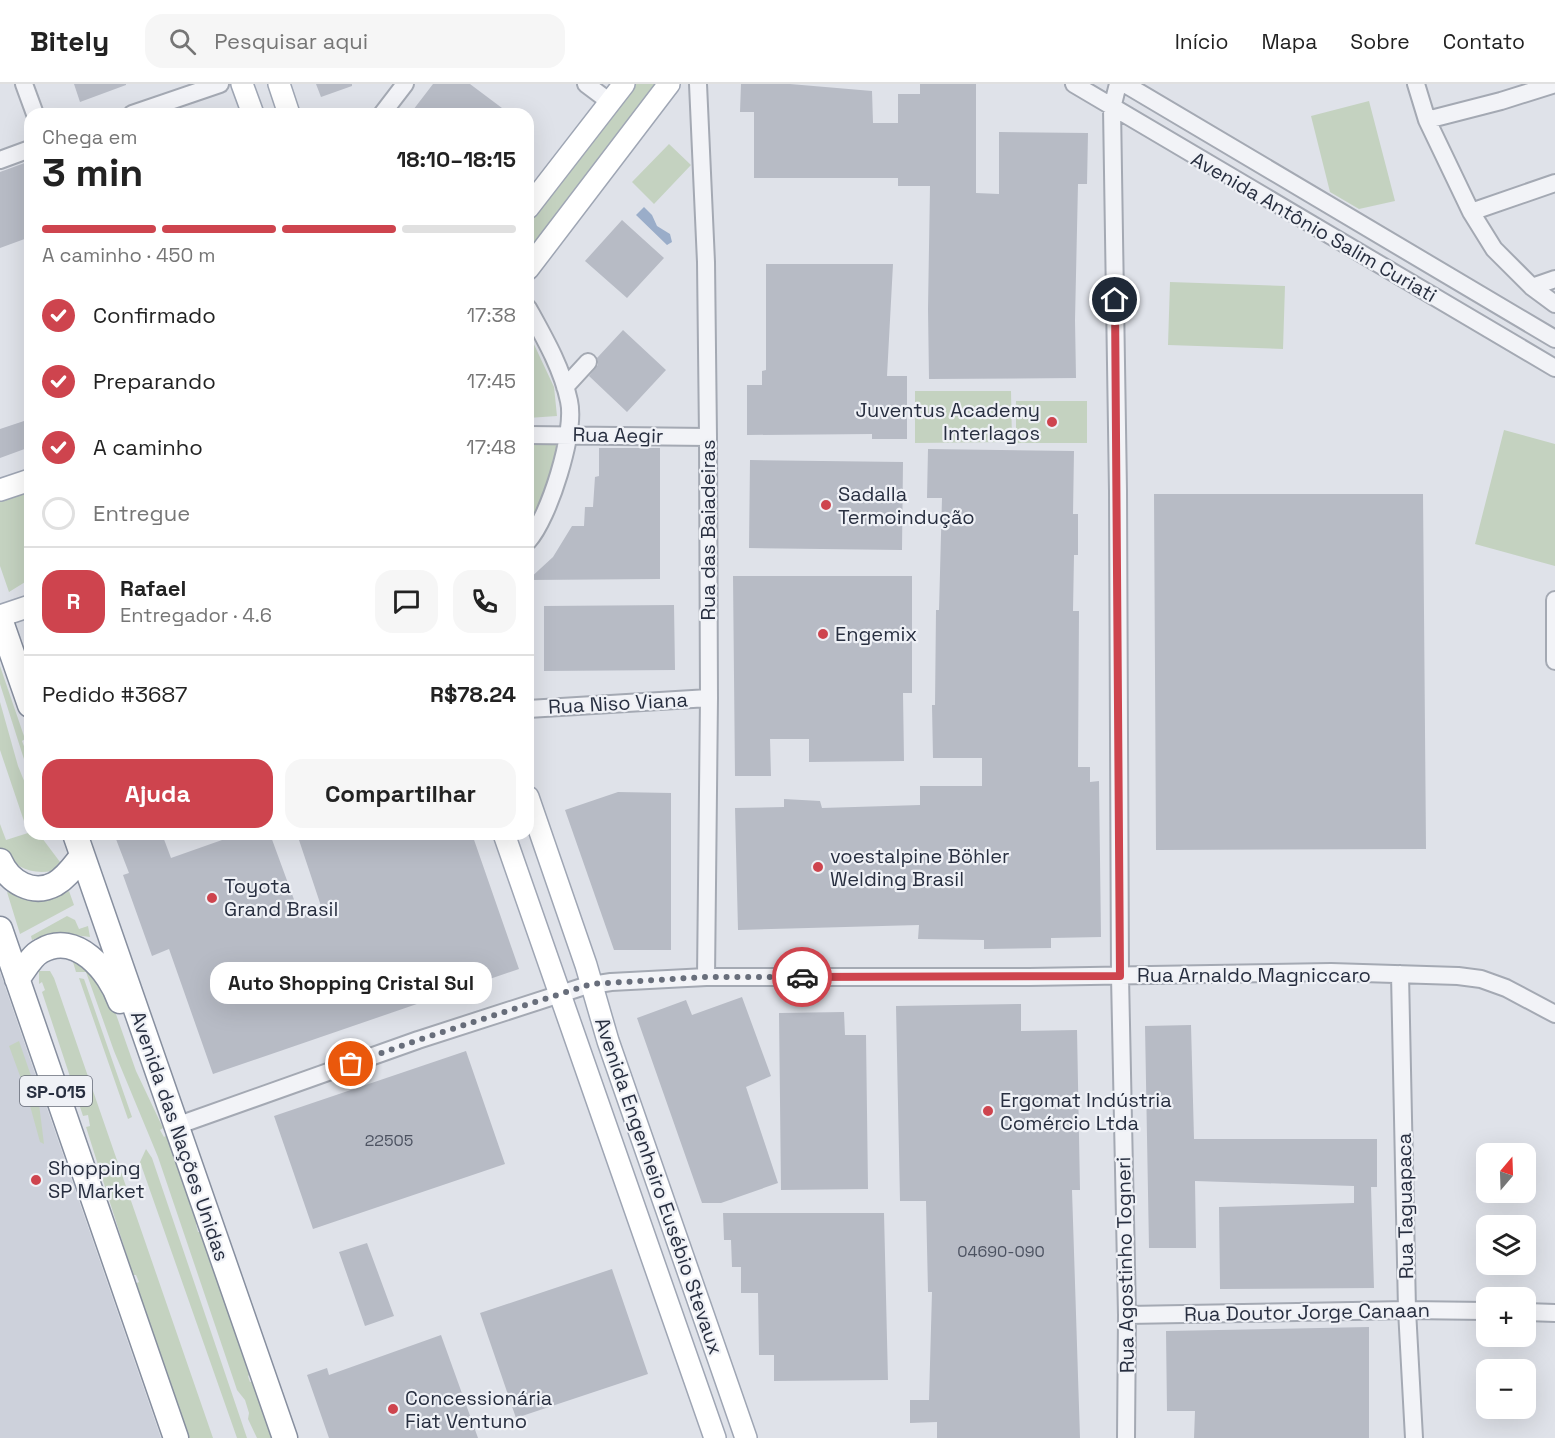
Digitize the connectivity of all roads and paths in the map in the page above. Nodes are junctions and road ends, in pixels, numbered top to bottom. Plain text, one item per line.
1 (24, 84) edge
2 (220, 84) edge
3 (242, 84) edge
4 (405, 84) edge
5 (586, 84) edge
6 (624, 84) edge
7 (669, 84) edge
8 (698, 84) edge
9 (1074, 84) edge
10 (1118, 84) edge
11 (1125, 84) edge
12 (1416, 84) edge
13 (1555, 84) edge
14 (278, 86) edge
15 (1501, 92) edge
16 (610, 102) junction
17 (33, 108) edge
18 (150, 108) edge
19 (251, 108) edge
20 (287, 108) edge
21 (387, 108) edge
22 (1112, 108) junction
23 (1427, 120) junction
24 (1217, 138) junction
25 (24, 151) edge
26 (0, 160) edge
27 (1204, 162) junction
28 (1555, 183) edge
29 (534, 200) edge
30 (1471, 212) junction
31 (534, 260) edge
32 (1555, 279) edge
33 (1532, 287) junction
34 (1555, 304) edge
35 (534, 319) edge
36 (1555, 339) edge
37 (588, 362) dead end
38 (1555, 368) edge
39 (565, 387) junction
40 (567, 434) junction
41 (534, 435) edge
42 (708, 437) junction
43 (24, 482) edge
44 (0, 490) edge
45 (534, 534) edge
46 (1555, 600) edge
47 (24, 608) edge
48 (0, 617) edge
49 (1555, 651) edge
50 (1555, 661) edge
51 (24, 687) edge
52 (709, 698) junction
53 (534, 709) edge
54 (534, 815) edge
55 (506, 840) edge
56 (79, 845) edge
57 (0, 861) edge
58 (0, 929) edge
59 (1400, 974) junction
60 (1120, 976) junction
61 (706, 977) junction
62 (17, 980) junction
63 (591, 984) junction
64 (560, 993) junction
65 (1555, 1014) edge
66 (168, 1103) junction
67 (176, 1126) junction
68 (1407, 1310) junction
69 (1476, 1311) edge
70 (1536, 1312) edge
71 (1555, 1313) edge
72 (1127, 1316) junction
73 (714, 1349) junction
74 (687, 1358) junction
75 (743, 1429) edge
76 (713, 1431) edge
77 (176, 1438) edge
78 (285, 1438) edge
79 (1125, 1438) edge
80 (1414, 1438) edge

1 - 17 street
2 - 18 street
3 - 19 main road
4 - 21 street
5 - 16 street
6 - 16 main road
7 - 31 main road
8 - 42 street, Rua das Baiadeiras
9 - 22 street, Avenida Antônio Salim Curiati
10 - 22 street, Rua Agostinho Togneri
11 - 24 street, Avenida Antônio Salim Curiati
12 - 23 street
13 - 15 street
14 - 20 main road
15 - 23 street
16 - 29 main road
22 - 27 street, Avenida Antônio Salim Curiati
22 - 60 street, Rua Agostinho Togneri
23 - 30 street
24 - 27 street
24 - 36 street, Avenida Antônio Salim Curiati
25 - 26 street
27 - 38 street, Avenida Antônio Salim Curiati
28 - 30 street
30 - 33 street
32 - 33 street
33 - 34 street
35 - 39 street
37 - 39 street
39 - 40 street
40 - 41 street, Rua Aegir
40 - 42 street, Rua Aegir
40 - 45 street
42 - 52 street, Rua das Baiadeiras
43 - 44 main road
46 - 49 street
47 - 48 main road
48 - 51 highway
49 - 50 street
52 - 53 street, Rua Niso Viana
52 - 61 street, Rua das Baiadeiras
54 - 63 main road, Avenida Engenheiro Eusébio Stevaux
55 - 64 main road, Avenida Engenheiro Eusébio Stevaux
56 - 57 highway
56 - 66 highway, Avenida das Nações Unidas
58 - 62 highway, SP-015
59 - 60 street, Rua Arnaldo Magniccaro
59 - 65 street, Rua Arnaldo Magniccaro
59 - 68 street, Rua Taguapaca
60 - 61 street, Rua Arnaldo Magniccaro
60 - 72 street, Rua Agostinho Togneri
61 - 63 street, Rua Arnaldo Magniccaro
62 - 66 highway
62 - 77 highway, SP-015
63 - 64 street, Rua Arnaldo Magniccaro
63 - 73 main road, Avenida Engenheiro Eusébio Stevaux
64 - 67 street, Rua Arnaldo Magniccaro
64 - 74 main road, Avenida Engenheiro Eusébio Stevaux
66 - 67 highway, Avenida das Nações Unidas
67 - 78 highway, Avenida das Nações Unidas
68 - 69 street, Rua Doutor Jorge Canaan
68 - 72 street, Rua Doutor Jorge Canaan
68 - 80 street, Rua Taguapaca
70 - 71 street
72 - 79 street, Rua Agostinho Togneri
73 - 74 main road
73 - 75 main road, Avenida Engenheiro Eusébio Stevaux
74 - 76 main road, Avenida Engenheiro Eusébio Stevaux
75 - 76 main road

